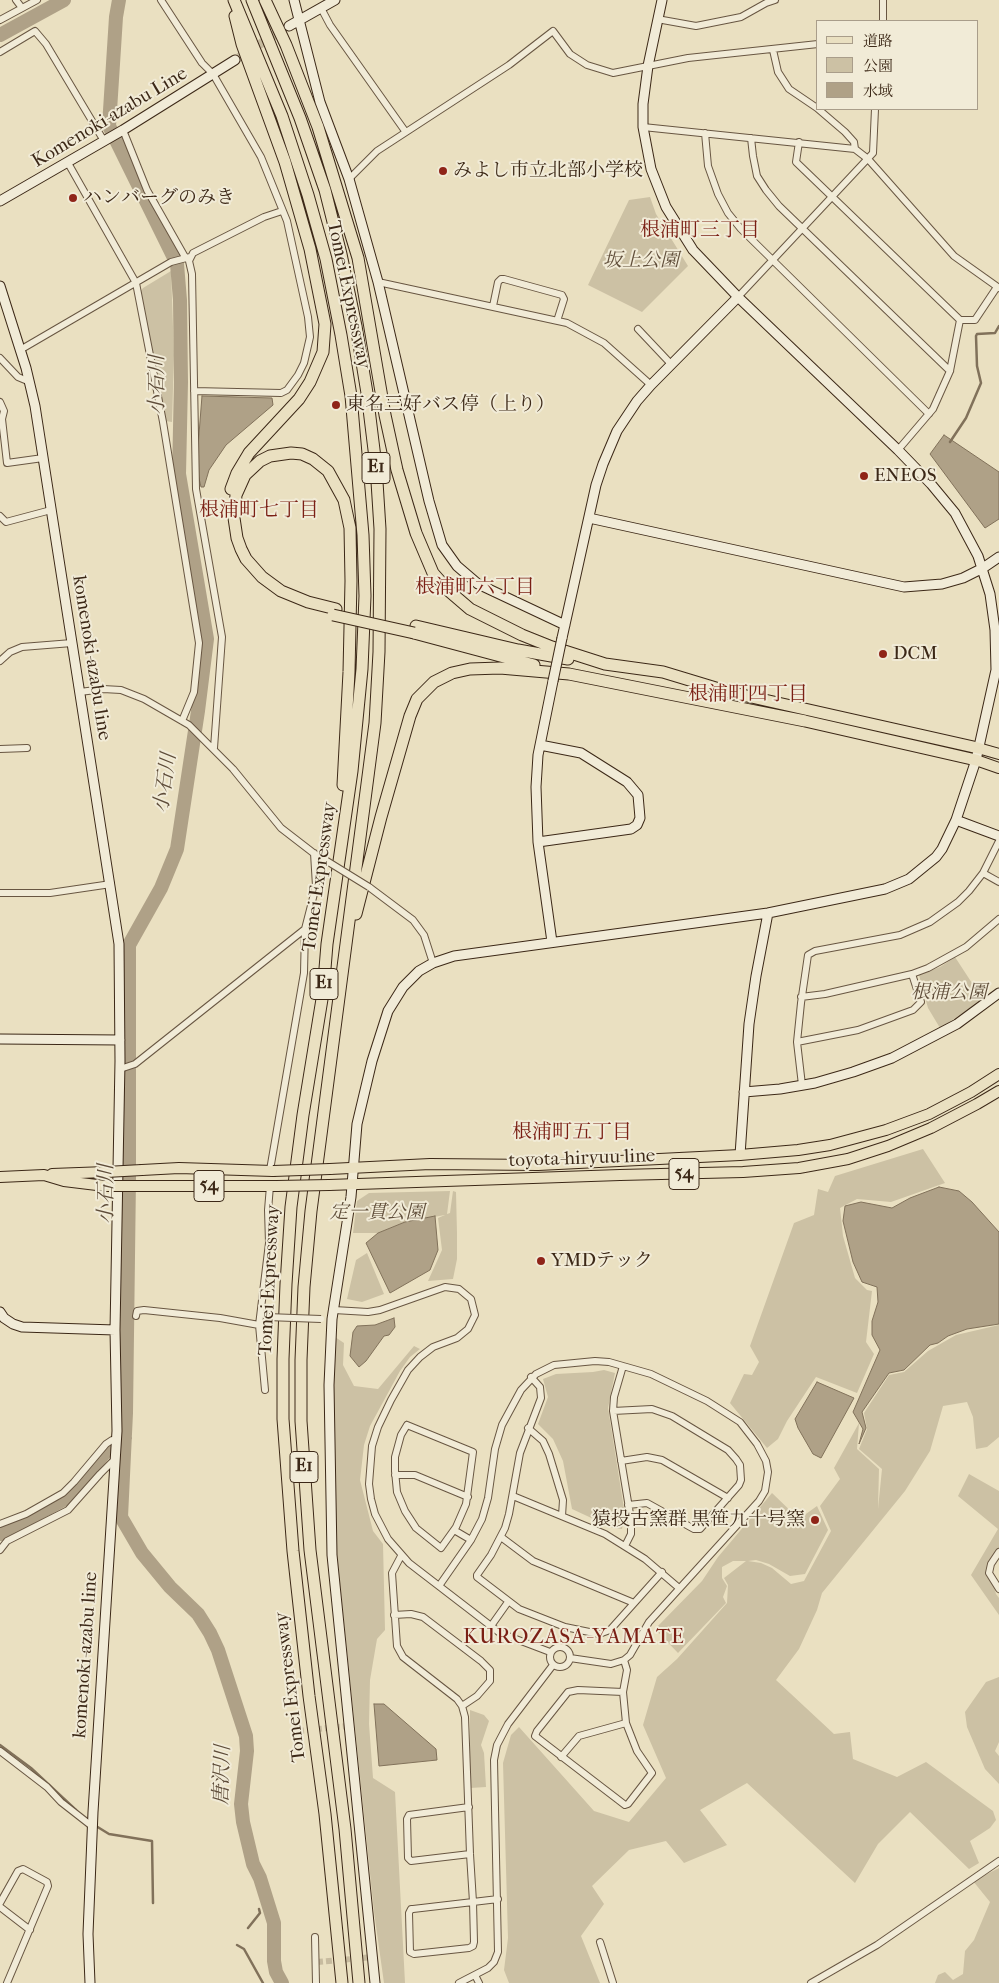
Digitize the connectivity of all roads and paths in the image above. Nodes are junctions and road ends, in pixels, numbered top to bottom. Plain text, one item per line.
1 (16, 0) edge
2 (37, 0) edge
3 (161, 0) edge
4 (232, 0) edge
5 (252, 0) edge
6 (265, 0) edge
7 (294, 0) edge
8 (335, 0) edge
9 (662, 0) edge
10 (775, 0) edge
11 (883, 0) edge
12 (22, 8) junction
13 (321, 8) junction
14 (300, 19) junction
15 (658, 19) junction
16 (0, 20) edge
17 (883, 20) edge
18 (289, 26) tunnel mouth
19 (816, 44) edge
20 (773, 50) junction
21 (0, 52) edge
22 (236, 60) tunnel mouth
23 (648, 66) junction
24 (214, 74) junction
25 (816, 107) edge
26 (819, 110) edge
27 (875, 110) edge
28 (643, 127) junction
29 (123, 130) junction
30 (405, 131) junction
31 (705, 133) junction
32 (751, 138) junction
33 (105, 140) junction
34 (799, 142) junction
35 (855, 149) junction
36 (868, 159) junction
37 (68, 163) junction
38 (350, 179) junction
39 (832, 196) junction
40 (0, 201) edge
41 (282, 211) junction
42 (802, 229) junction
43 (185, 258) junction
44 (772, 261) junction
45 (378, 282) junction
46 (136, 283) junction
47 (0, 286) edge
48 (998, 287) edge
49 (738, 297) junction
50 (493, 306) junction
51 (557, 320) junction
52 (960, 320) junction
53 (638, 329) dead end
54 (20, 350) junction
55 (0, 358) edge
56 (671, 364) junction
57 (950, 371) junction
58 (30, 382) junction
59 (651, 385) junction
60 (194, 392) junction
61 (0, 402) edge
62 (929, 414) junction
63 (898, 450) junction
64 (43, 458) junction
65 (51, 510) junction
66 (0, 516) edge
67 (589, 518) junction
68 (999, 557) edge
69 (983, 568) junction
70 (334, 612) junction
71 (565, 625) junction
72 (415, 630) junction
73 (72, 643) junction
74 (1, 659) edge
75 (605, 664) junction
76 (569, 674) junction
77 (80, 692) junction
78 (182, 721) junction
79 (540, 745) junction
80 (28, 748) dead end
81 (214, 748) junction
82 (978, 748) junction
83 (0, 749) edge
84 (999, 754) edge
85 (976, 760) junction
86 (999, 768) edge
87 (956, 820) junction
88 (999, 836) edge
89 (999, 841) edge
90 (538, 842) junction
91 (314, 853) junction
92 (983, 873) junction
93 (999, 882) edge
94 (111, 884) junction
95 (0, 893) edge
96 (768, 913) junction
97 (999, 919) edge
98 (305, 929) junction
99 (552, 942) junction
100 (327, 944) junction
101 (345, 951) junction
102 (433, 963) junction
103 (912, 974) junction
104 (999, 993) edge
105 (801, 997) junction
106 (0, 1039) edge
107 (120, 1040) junction
108 (797, 1042) junction
109 (122, 1068) junction
110 (999, 1074) edge
111 (802, 1085) junction
112 (999, 1091) edge
113 (744, 1092) junction
114 (740, 1155) junction
115 (353, 1168) junction
116 (271, 1170) junction
117 (740, 1172) junction
118 (44, 1175) junction
119 (4, 1177) edge
120 (352, 1184) junction
121 (274, 1186) junction
122 (333, 1315) junction
123 (136, 1316) dead end
124 (264, 1316) junction
125 (1, 1317) edge
126 (259, 1325) junction
127 (115, 1330) junction
128 (623, 1366) junction
129 (531, 1377) junction
130 (265, 1390) dead end
131 (613, 1411) junction
132 (528, 1428) junction
133 (116, 1440) junction
134 (621, 1461) junction
135 (115, 1462) junction
136 (395, 1475) junction
137 (513, 1496) junction
138 (468, 1497) junction
139 (728, 1498) junction
140 (628, 1504) junction
141 (562, 1516) junction
142 (0, 1524) edge
143 (454, 1530) junction
144 (501, 1537) junction
145 (471, 1540) junction
146 (625, 1546) junction
147 (0, 1550) edge
148 (999, 1552) edge
149 (401, 1556) junction
150 (662, 1572) junction
151 (439, 1586) junction
152 (679, 1588) junction
153 (999, 1589) edge
154 (508, 1602) junction
155 (634, 1603) junction
156 (394, 1615) junction
157 (491, 1626) junction
158 (550, 1652) junction
159 (570, 1658) junction
160 (624, 1660) junction
161 (553, 1665) junction
162 (623, 1692) junction
163 (462, 1706) junction
164 (626, 1724) junction
165 (0, 1751) edge
166 (561, 1757) junction
167 (469, 1807) junction
168 (93, 1827) junction
169 (470, 1854) junction
170 (999, 1861) edge
171 (498, 1899) junction
172 (473, 1902) junction
173 (0, 1903) edge
174 (0, 1907) edge
175 (30, 1930) junction
176 (315, 1937) dead end
177 (600, 1942) dead end
178 (475, 1975) junction
179 (7, 1983) edge
180 (90, 1983) edge
181 (316, 1983) edge
182 (342, 1983) edge
183 (360, 1983) edge
184 (375, 1983) edge
185 (458, 1983) edge
186 (479, 1983) edge
187 (613, 1983) edge
188 (811, 1983) edge

1 - 12 street
2 - 12 street
3 - 24 street
4 - 70 highway
4 - 100 highway, Tomei Expressway / E1
5 - 101 highway, Tomei Expressway / E1
6 - 75 highway
7 - 14 street
8 - 13 street
9 - 15 street
10 - 15 street
11 - 17 street
12 - 16 street
13 - 14 street
13 - 30 street
14 - 18 street
14 - 38 street
15 - 23 street
19 - 20 street
20 - 23 street
20 - 25 street
21 - 33 street
22 - 24 street, Komenoki-azabu Line
23 - 28 street
23 - 30 street
24 - 29 street, Komenoki-azabu Line
24 - 41 street
26 - 35 street
27 - 36 street
28 - 31 street
28 - 49 street
29 - 33 street, Komenoki-azabu Line
29 - 43 street
30 - 38 street
31 - 32 street
31 - 44 street
32 - 34 street
32 - 42 street
33 - 37 street, Komenoki-azabu Line
34 - 35 street
34 - 39 street
35 - 36 street
36 - 39 street
36 - 48 street
37 - 40 street, Komenoki-azabu Line
37 - 46 street
38 - 45 street
39 - 42 street
39 - 52 street
41 - 43 street
41 - 60 street
42 - 44 street
42 - 57 street
43 - 46 street
43 - 60 street
44 - 49 street
44 - 62 street
45 - 50 street
45 - 71 street
46 - 54 street
46 - 78 street
47 - 54 street, komenoki-azabu line
48 - 52 street
49 - 56 street
49 - 63 street
50 - 51 street
50 - 51 street
51 - 59 street
52 - 57 street
53 - 56 street
54 - 58 street, komenoki-azabu line
55 - 58 street
56 - 59 street
57 - 62 street
58 - 64 street, komenoki-azabu line
59 - 67 street
60 - 81 street
61 - 64 street
62 - 63 street
63 - 69 street
64 - 65 street, komenoki-azabu line
65 - 66 street
65 - 73 street, komenoki-azabu line
67 - 69 street
67 - 71 street
68 - 69 street
69 - 82 street
70 - 72 highway, bridge
70 - 100 highway
71 - 79 street, bridge
72 - 75 highway
72 - 76 highway
73 - 74 street
73 - 77 street, komenoki-azabu line
75 - 82 highway
76 - 85 highway
76 - 101 highway
77 - 78 street
77 - 94 street, komenoki-azabu line
78 - 81 street
79 - 90 street
79 - 90 street
80 - 83 street
81 - 91 street
82 - 84 main road
82 - 85 street
85 - 86 main road
85 - 87 street
87 - 88 street
87 - 96 street
89 - 92 street
90 - 99 street
91 - 98 street
91 - 102 street, bridge
92 - 93 street
92 - 105 street
94 - 95 street
94 - 107 street, komenoki-azabu line
96 - 99 street
96 - 113 street
97 - 103 street
98 - 109 street
98 - 116 street
99 - 102 street
100 - 182 highway, Tomei Expressway / E1
101 - 183 highway, Tomei Expressway / E1
102 - 115 street
103 - 105 street
103 - 108 street
104 - 111 street
105 - 108 street
106 - 107 street
107 - 109 street, komenoki-azabu line
108 - 111 street
109 - 127 street, komenoki-azabu line
110 - 114 main road, toyota-hiryuu line / 54
111 - 113 street
112 - 117 main road, toyota-hiryuu line / 54
113 - 114 street
114 - 115 main road, toyota-hiryuu line / 54
114 - 117 street
115 - 116 main road, toyota-hiryuu line / 54, bridge
115 - 120 street
116 - 118 main road, 54, bridge
117 - 120 main road, toyota-hiryuu line / 54
118 - 119 main road, 54
118 - 121 main road, 54, bridge
120 - 121 main road, toyota-hiryuu line / 54, bridge
120 - 122 street
121 - 124 street
122 - 124 street, bridge
122 - 149 street
122 - 184 street
123 - 126 street
124 - 126 street
125 - 127 street
126 - 130 street
127 - 133 street, komenoki-azabu line
128 - 129 street
128 - 131 street
128 - 152 street
129 - 132 street
129 - 145 street
131 - 134 street
131 - 139 street
132 - 137 street
132 - 141 street
133 - 135 street, komenoki-azabu line
133 - 142 street
134 - 139 street
134 - 140 street
135 - 147 street
135 - 168 street, komenoki-azabu line
136 - 138 street
136 - 138 street
136 - 143 street
137 - 141 street
137 - 144 street
138 - 143 street
139 - 140 street
140 - 146 street
141 - 146 street
143 - 145 street
144 - 154 street
144 - 155 street
145 - 151 street
146 - 150 street
148 - 153 street
149 - 151 street
149 - 156 street
150 - 152 street
150 - 155 street
151 - 157 street
152 - 160 street
154 - 155 street
154 - 157 street
156 - 163 street
156 - 163 street
157 - 158 street
158 - 159 street
158 - 161 street
159 - 160 street
159 - 161 street
160 - 162 street
161 - 171 street
162 - 164 street
162 - 166 street
163 - 167 street
164 - 166 street
164 - 166 street
165 - 168 street
167 - 169 street
167 - 169 street
168 - 180 street, komenoki-azabu line
169 - 172 street
170 - 188 street
171 - 172 street
171 - 178 street
172 - 172 street
173 - 175 street
174 - 175 street
175 - 179 street
176 - 181 street
177 - 187 street
178 - 185 street
178 - 186 street

